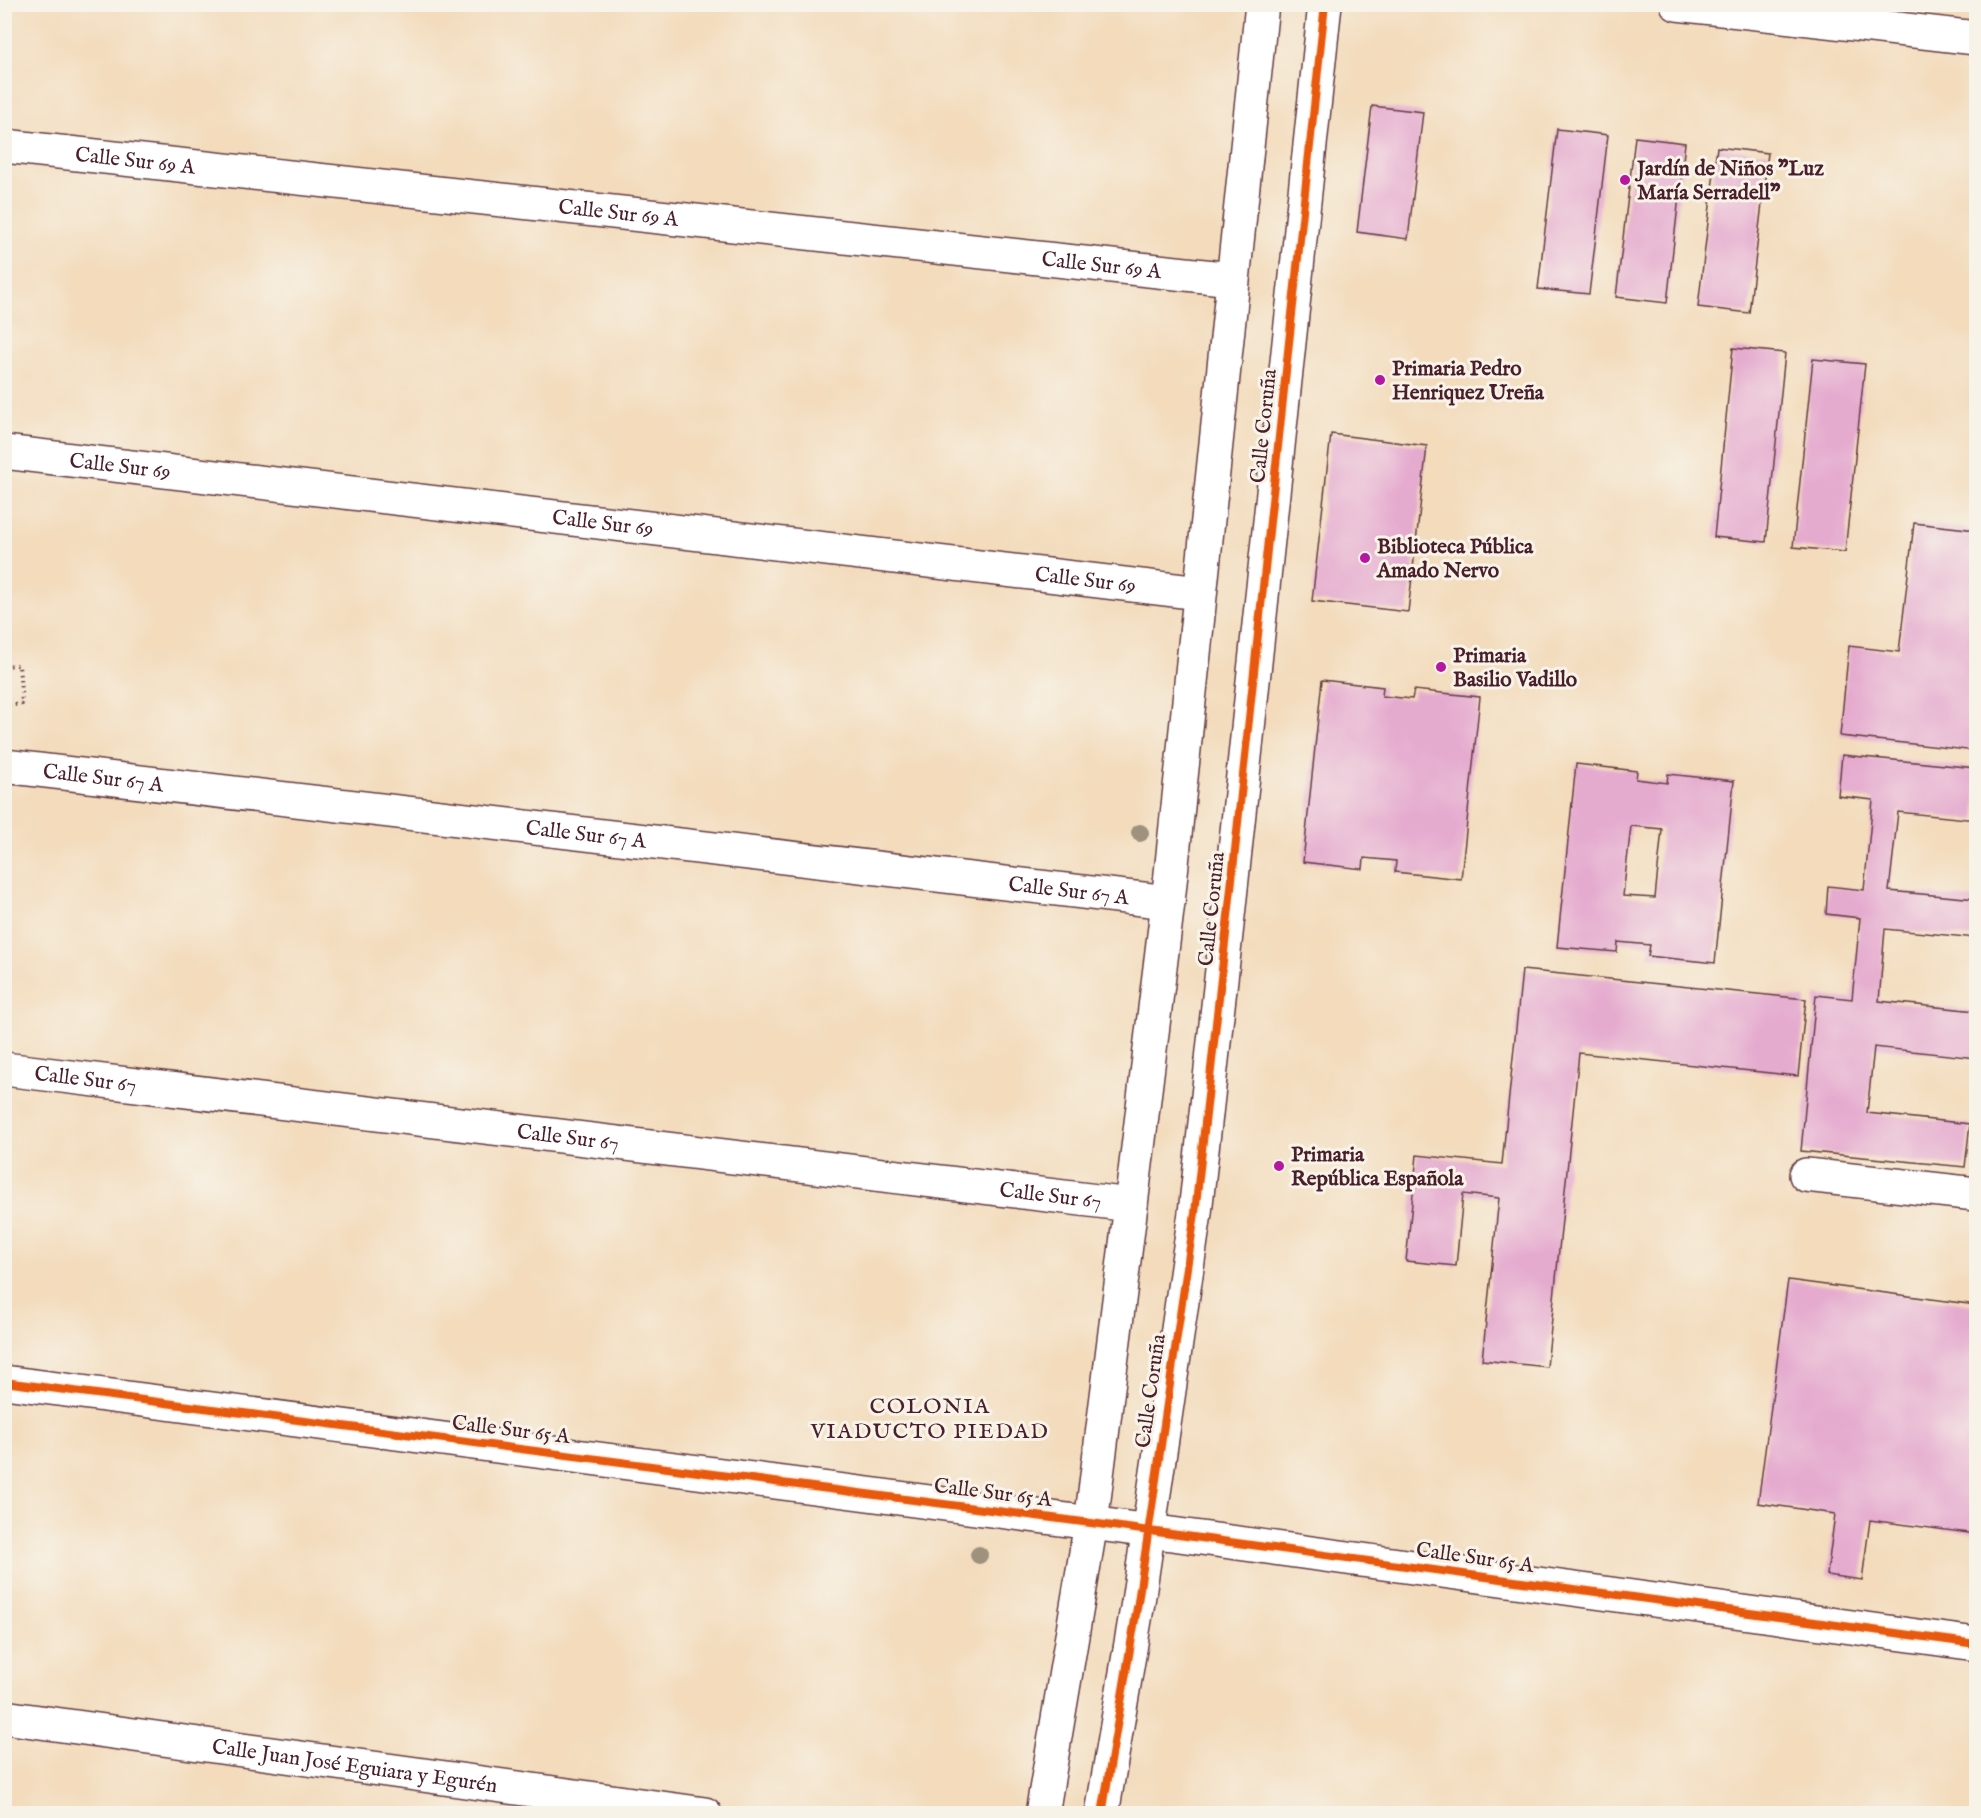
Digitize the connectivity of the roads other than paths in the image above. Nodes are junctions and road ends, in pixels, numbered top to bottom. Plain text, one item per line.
1 (1262, 4) edge
2 (1325, 4) edge
3 (1677, 4) edge
4 (1977, 38) edge
5 (4, 146) edge
6 (1232, 279) junction
7 (4, 452) edge
8 (1200, 593) junction
9 (4, 766) edge
10 (1168, 902) junction
11 (4, 1069) edge
12 (1806, 1175) dead end
13 (1977, 1194) edge
14 (1131, 1205) junction
15 (4, 1382) edge
16 (1091, 1523) junction
17 (1148, 1530) junction
18 (1977, 1644) edge
19 (4, 1717) edge
20 (705, 1814) edge
21 (1042, 1814) edge
22 (1102, 1814) edge

1 - 6 street, Calle Coruña
2 - 17 street, Calle Coruña
3 - 4 street
5 - 6 street, Calle Sur 69 A
6 - 8 street, Calle Coruña
7 - 8 street, Calle Sur 69
8 - 10 street, Calle Coruña
9 - 10 street, Calle Sur 67 A
10 - 14 street, Calle Coruña
11 - 14 street, Calle Sur 67
12 - 13 street
14 - 16 street, Calle Coruña
15 - 16 street, Calle Sur 65 A
16 - 17 street, Calle Sur 65 A
16 - 21 street, Calle Coruña
17 - 18 street, Calle Sur 65 A
17 - 22 street, Calle Coruña
19 - 20 street, Calle Juan José Eguiara y Egurén

